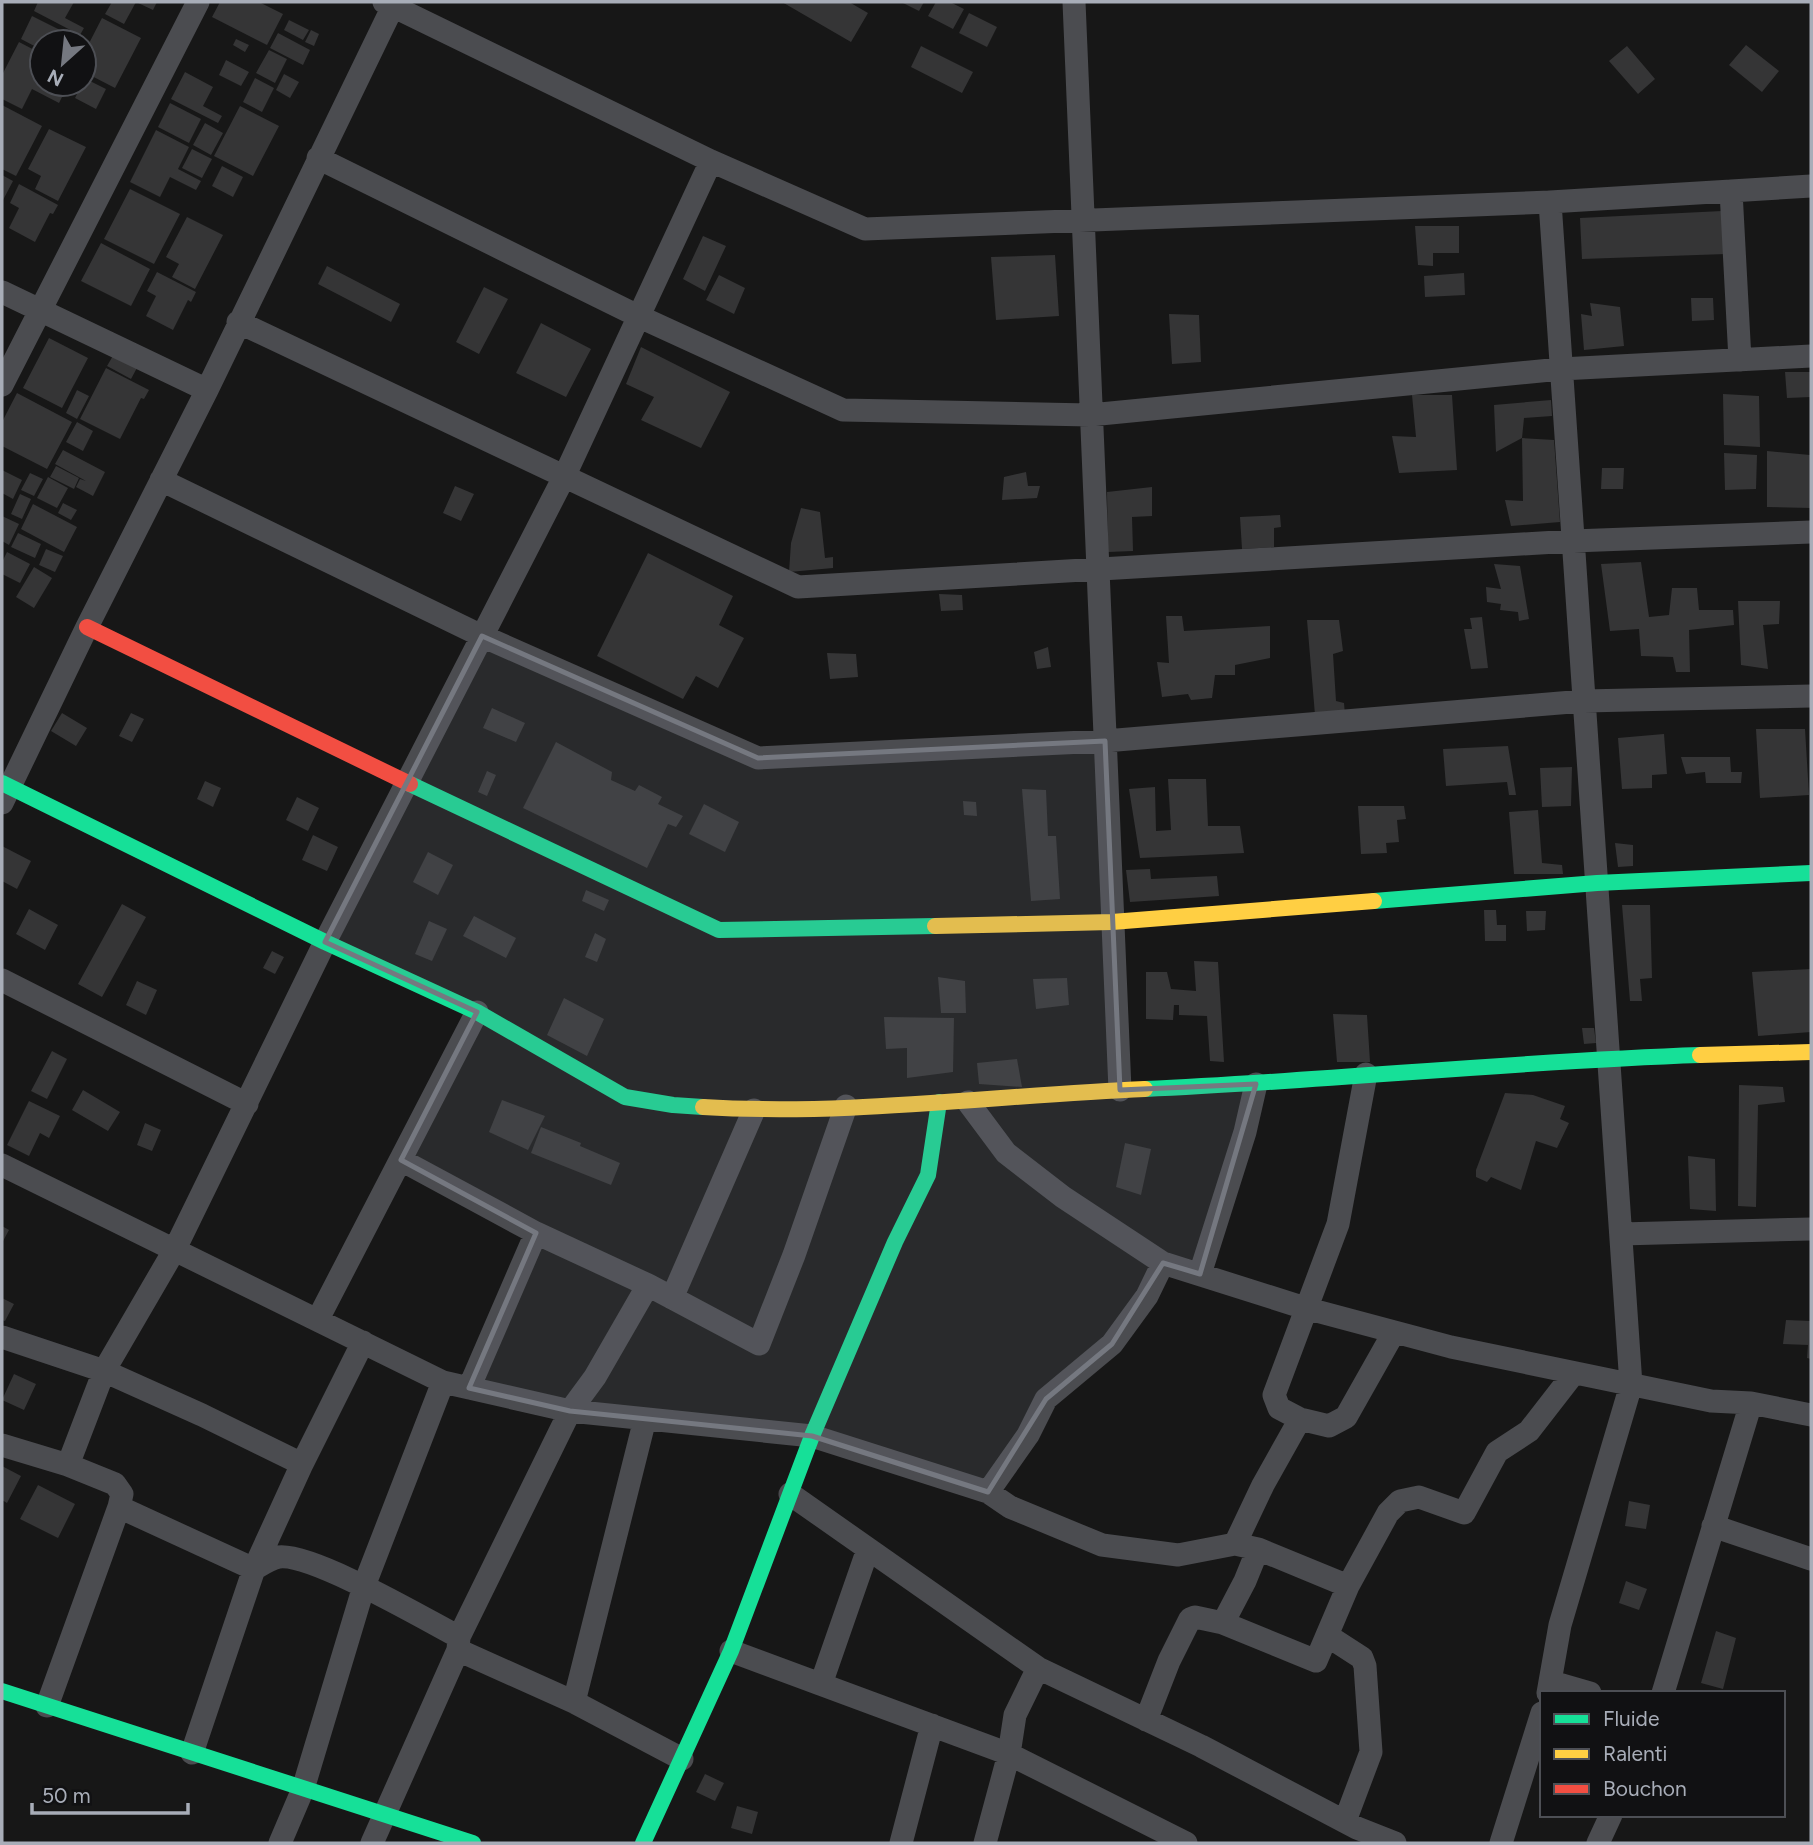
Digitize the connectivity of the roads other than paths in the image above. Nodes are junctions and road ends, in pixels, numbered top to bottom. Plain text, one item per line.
1 (198, 2) edge
2 (1074, 2) edge
3 (391, 3) edge
4 (318, 158) junction
5 (711, 161) junction
6 (1811, 186) edge
7 (1731, 191) junction
8 (1550, 202) junction
9 (1082, 220) junction
10 (2, 292) edge
11 (40, 310) junction
12 (640, 317) junction
13 (238, 322) junction
14 (1811, 356) edge
15 (1740, 360) junction
16 (1561, 369) junction
17 (2, 386) edge
18 (207, 390) junction
19 (1090, 415) junction
20 (565, 475) junction
21 (161, 480) junction
22 (1811, 532) edge
23 (1573, 541) junction
24 (1097, 568) junction
25 (87, 627) junction
26 (482, 636) junction
27 (1811, 696) edge
28 (1584, 701) junction
29 (1105, 740) junction
30 (407, 783) junction
31 (4, 791) edge
32 (1811, 873) edge
33 (1597, 883) junction
34 (1112, 922) junction
35 (325, 942) junction
36 (2, 980) edge
37 (477, 1012) junction
38 (1811, 1052) edge
39 (1609, 1058) junction
40 (1366, 1074) junction
41 (1256, 1084) junction
42 (1120, 1090) junction
43 (939, 1102) junction
44 (968, 1102) junction
45 (247, 1104) junction
46 (846, 1106) junction
47 (754, 1110) junction
48 (401, 1160) junction
49 (2, 1165) edge
50 (1811, 1229) edge
51 (536, 1233) junction
52 (1621, 1234) junction
53 (175, 1249) junction
54 (1163, 1263) junction
55 (1200, 1274) junction
56 (648, 1285) junction
57 (672, 1297) junction
58 (1305, 1308) junction
59 (317, 1319) junction
60 (1394, 1332) junction
61 (2, 1337) edge
62 (363, 1342) junction
63 (104, 1371) junction
64 (1574, 1373) junction
65 (443, 1382) junction
66 (1631, 1385) junction
67 (469, 1388) junction
68 (1751, 1403) junction
69 (570, 1411) junction
70 (1811, 1415) edge
71 (645, 1419) junction
72 (1300, 1419) junction
73 (812, 1436) junction
74 (2, 1445) edge
75 (302, 1464) junction
76 (68, 1465) junction
77 (988, 1492) junction
78 (790, 1494) junction
79 (119, 1507) junction
80 (1713, 1526) junction
81 (1235, 1544) junction
82 (868, 1549) junction
83 (1258, 1549) junction
84 (1811, 1559) edge
85 (254, 1569) junction
86 (364, 1586) junction
87 (1348, 1587) junction
88 (1223, 1623) junction
89 (1328, 1636) junction
90 (459, 1643) junction
91 (731, 1651) junction
92 (1038, 1668) junction
93 (821, 1684) junction
94 (1550, 1687) edge
95 (2, 1691) edge
96 (1577, 1691) edge
97 (1664, 1691) edge
98 (573, 1702) junction
99 (47, 1706) junction
100 (1540, 1719) edge
101 (1146, 1720) junction
102 (932, 1725) junction
103 (192, 1753) junction
104 (1009, 1754) junction
105 (682, 1759) junction
106 (303, 1788) junction
107 (384, 1815) junction
108 (1610, 1817) edge
109 (1345, 1821) junction
110 (280, 1843) edge
111 (372, 1843) edge
112 (473, 1843) edge
113 (643, 1843) edge
114 (901, 1843) edge
115 (985, 1843) edge
116 (1186, 1843) edge
117 (1395, 1843) edge
118 (1501, 1843) edge
119 (1598, 1843) edge

1 - 11 street
2 - 9 street
3 - 4 street
3 - 5 street
4 - 12 street
4 - 13 street
5 - 9 street
5 - 12 street
6 - 7 street
7 - 8 street
7 - 15 street
8 - 9 street
8 - 16 street
9 - 19 street
10 - 11 street
11 - 17 street
11 - 18 street
12 - 19 street
12 - 20 street
13 - 18 street
13 - 20 street
14 - 15 street
15 - 16 street
16 - 19 street
16 - 23 street
18 - 21 street
19 - 24 street
20 - 24 street
20 - 26 street
21 - 25 street
21 - 26 street
22 - 23 street
23 - 24 street
23 - 28 street
24 - 29 street
25 - 30 street
25 - 31 street
26 - 29 street
26 - 30 street
27 - 28 street
28 - 29 street
28 - 33 street
29 - 34 street
30 - 34 street
30 - 35 street
31 - 35 street
32 - 33 street
33 - 34 street
33 - 39 street
34 - 42 street
35 - 37 street
35 - 45 street
36 - 45 street
37 - 47 street
37 - 48 street
38 - 39 street
39 - 40 street
39 - 52 street
40 - 41 street
40 - 58 street
41 - 42 street
41 - 55 street
42 - 44 street
43 - 44 street
43 - 46 street
43 - 73 street
44 - 54 street
45 - 53 street
46 - 47 street
46 - 57 street
47 - 57 street
48 - 51 street
48 - 59 street
49 - 53 street
50 - 52 street
51 - 56 street
51 - 67 street
52 - 66 street
53 - 59 street
53 - 63 street
54 - 55 street
54 - 77 street
55 - 58 street
56 - 57 street
56 - 69 street
58 - 60 street
58 - 72 street
59 - 62 street
60 - 64 street
60 - 72 street
61 - 63 street
62 - 65 street
62 - 75 street
63 - 75 street
63 - 76 street
64 - 66 street
64 - 87 street
65 - 67 street
65 - 86 street
66 - 68 street
66 - 94 street
67 - 69 street
68 - 70 street
68 - 80 street
69 - 71 street
69 - 90 street
71 - 73 street
71 - 98 street
72 - 81 street
73 - 77 street
73 - 78 street
74 - 76 street
75 - 85 street
76 - 79 street
77 - 81 street
78 - 82 street
78 - 91 street
79 - 85 street
79 - 99 street
80 - 84 street
80 - 97 street
81 - 83 street
82 - 92 street
82 - 93 street
83 - 87 street
83 - 88 street
85 - 86 street
85 - 103 street
86 - 90 street
86 - 106 street
87 - 89 street
88 - 89 street
88 - 101 street
89 - 109 street
90 - 98 street
90 - 107 street
91 - 93 street
91 - 105 street
92 - 101 street
92 - 104 street
93 - 102 street
94 - 96 street
95 - 99 street
98 - 105 street
99 - 103 street
100 - 118 street
101 - 109 street
102 - 104 street
102 - 114 street
103 - 106 street
104 - 115 street
104 - 116 street
105 - 113 street
106 - 107 street
106 - 110 street
107 - 111 street
107 - 112 street
108 - 119 street
109 - 117 street

